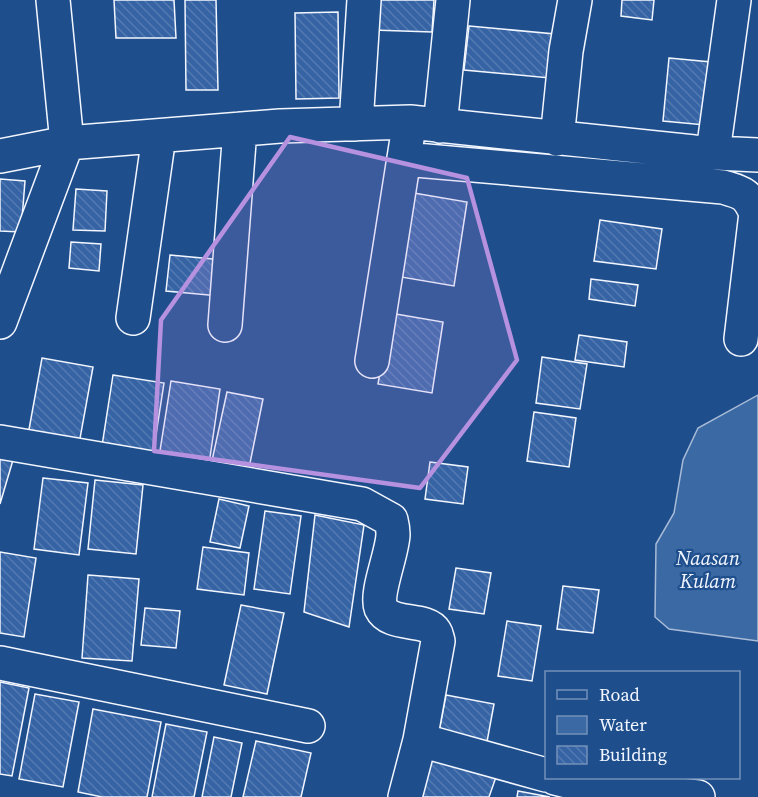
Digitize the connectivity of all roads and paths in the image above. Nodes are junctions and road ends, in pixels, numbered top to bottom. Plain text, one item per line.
1 (53, 0) edge
2 (364, 0) edge
3 (453, 0) edge
4 (575, 0) edge
5 (734, 0) edge
6 (356, 124) junction
7 (425, 124) junction
8 (240, 129) junction
9 (159, 136) junction
10 (556, 139) junction
11 (67, 143) junction
12 (713, 153) junction
13 (758, 155) edge
14 (0, 156) edge
15 (404, 159) junction
16 (133, 318) dead end
17 (0, 321) edge
18 (225, 325) dead end
19 (741, 339) dead end
20 (372, 361) dead end
21 (0, 442) edge
22 (0, 663) edge
23 (308, 726) dead end
24 (420, 740) junction
25 (545, 775) edge
26 (573, 786) edge
27 (405, 797) edge
28 (698, 797) edge

1 - 11 street
2 - 6 street
3 - 7 street
4 - 10 street
5 - 12 street
6 - 7 street
6 - 8 street
7 - 10 street
7 - 15 street
8 - 9 street
8 - 18 street
9 - 11 street
9 - 16 street
10 - 12 street
11 - 14 street
11 - 17 street
12 - 13 street
15 - 19 street
15 - 20 street
21 - 24 street
22 - 23 street
24 - 25 street
24 - 27 street
26 - 28 street

